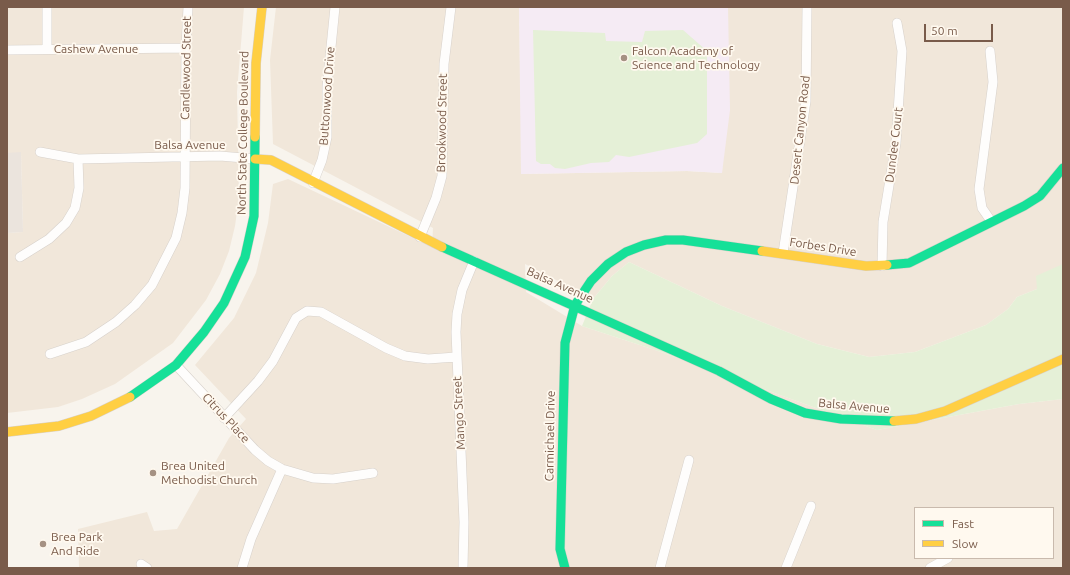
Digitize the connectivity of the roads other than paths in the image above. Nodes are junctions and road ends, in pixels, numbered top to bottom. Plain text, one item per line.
1 (47, 7) edge
2 (188, 7) edge
3 (262, 7) edge
4 (335, 7) edge
5 (451, 7) edge
6 (807, 7) edge
7 (896, 23) dead end
8 (186, 48) junction
9 (48, 49) junction
10 (7, 50) edge
11 (990, 51) dead end
12 (40, 152) dead end
13 (185, 157) junction
14 (78, 159) junction
15 (255, 159) junction
16 (1063, 168) edge
17 (313, 183) junction
18 (991, 221) junction
19 (420, 237) junction
20 (783, 253) junction
21 (20, 256) dead end
22 (474, 261) junction
23 (882, 266) junction
24 (575, 305) junction
25 (50, 354) dead end
26 (456, 357) junction
27 (1063, 359) edge
28 (176, 364) junction
29 (224, 418) junction
30 (7, 432) edge
31 (689, 460) dead end
32 (282, 469) junction
33 (373, 473) dead end
34 (811, 506) dead end
35 (946, 559) edge
36 (242, 568) edge
37 (462, 568) edge
38 (565, 568) edge
39 (660, 568) edge
40 (786, 568) edge
41 (930, 568) edge

1 - 9 street
2 - 8 street, Candlewood Street
3 - 15 street, North State College Boulevard
4 - 17 street, Buttonwood Drive
5 - 19 street, Brookwood Street
6 - 20 street, Desert Canyon Road
7 - 23 street, Dundee Court
8 - 9 street, Cashew Avenue
8 - 13 street, Candlewood Street
9 - 10 street, Cashew Avenue
11 - 18 street
12 - 14 street, Balsa Avenue
13 - 14 street, Balsa Avenue
13 - 15 street, Balsa Avenue
13 - 25 street, Candlewood Street
14 - 21 street
15 - 17 street, Balsa Avenue
15 - 28 street, North State College Boulevard
16 - 18 street, Forbes Drive
17 - 19 street, Balsa Avenue
18 - 23 street, Forbes Drive
19 - 22 street, Balsa Avenue
20 - 23 street, Forbes Drive
20 - 24 street, Forbes Drive
22 - 24 street, Balsa Avenue
22 - 26 street, Mango Street
24 - 27 street, Balsa Avenue
24 - 38 street, Carmichael Drive
26 - 29 street
26 - 37 street, Mango Street
28 - 29 street, Citrus Place
28 - 30 street, North State College Boulevard
29 - 32 street, Citrus Place
31 - 39 street
32 - 33 street, Citrus Place
32 - 36 street
34 - 40 street
35 - 41 street

